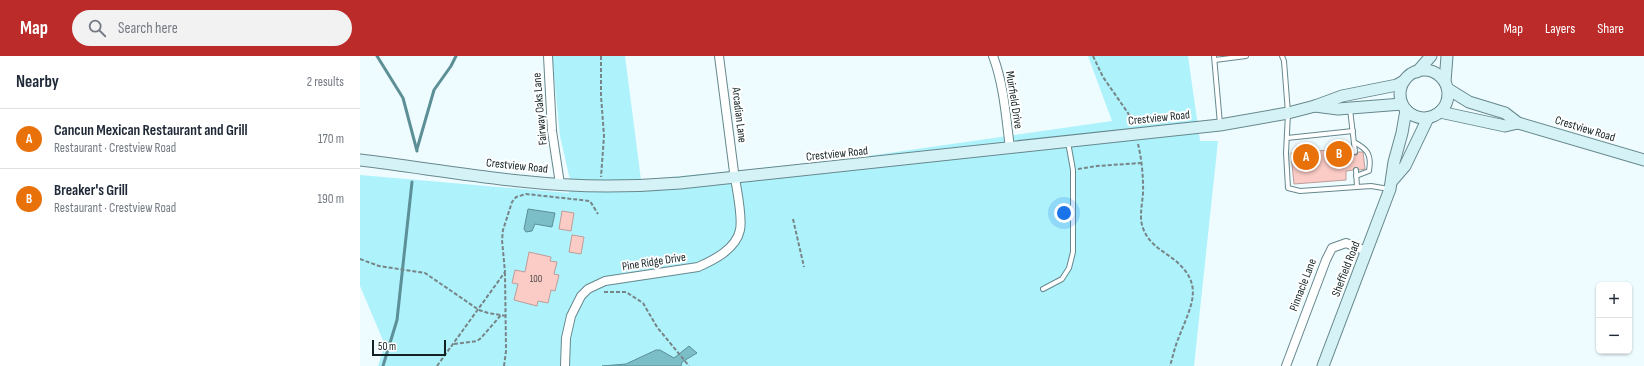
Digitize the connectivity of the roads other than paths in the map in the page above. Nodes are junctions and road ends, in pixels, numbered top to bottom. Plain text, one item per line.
1 (548, 56) edge
2 (719, 56) edge
3 (993, 56) edge
4 (1246, 56) edge
5 (1282, 56) edge
6 (1431, 56) edge
7 (1447, 56) edge
8 (1214, 58) edge
9 (1417, 72) junction
10 (1404, 81) junction
11 (1446, 86) junction
12 (1315, 106) junction
13 (1404, 107) junction
14 (1350, 108) junction
15 (1440, 112) junction
16 (1288, 113) junction
17 (1428, 118) junction
18 (1518, 123) junction
19 (1220, 125) junction
20 (1353, 131) junction
21 (1287, 138) junction
22 (1068, 142) junction
23 (1354, 142) junction
24 (1010, 148) junction
25 (1355, 152) dead end
26 (360, 160) edge
27 (1644, 160) edge
28 (1356, 170) dead end
29 (1356, 176) junction
30 (735, 178) junction
31 (560, 184) junction
32 (1391, 185) junction
33 (1357, 187) junction
34 (1366, 251) junction
35 (1043, 289) dead end
36 (565, 366) edge
37 (1286, 366) edge
38 (1323, 366) edge

1 - 31 street, Fairway Oaks Lane
2 - 30 street, Arcadian Lane
3 - 24 street, Muirfield Drive
4 - 8 lane
5 - 16 lane
6 - 9 street
7 - 11 street
8 - 19 lane
9 - 10 street
9 - 11 street
10 - 12 street, Crestview Road
10 - 13 street
11 - 15 street
11 - 18 street, Crestview Road
12 - 14 street, Crestview Road
12 - 16 street, Crestview Road
13 - 14 street, Crestview Road
13 - 17 street
13 - 32 street, Sheffield Road
14 - 20 lane
15 - 17 street
15 - 18 street, Crestview Road
16 - 19 street, Crestview Road
16 - 21 lane
17 - 32 street, Sheffield Road
18 - 27 street, Crestview Road
19 - 22 street, Crestview Road
20 - 21 lane
20 - 23 lane
21 - 33 lane
22 - 24 street, Crestview Road
22 - 35 lane
23 - 25 lane
23 - 29 lane
24 - 30 street, Crestview Road
26 - 31 street, Crestview Road
28 - 29 lane
29 - 33 lane
30 - 31 street, Crestview Road
30 - 36 street, Pine Ridge Drive
32 - 33 lane
32 - 34 street, Sheffield Road
34 - 37 street, Pinnacle Lane
34 - 38 street, Sheffield Road

